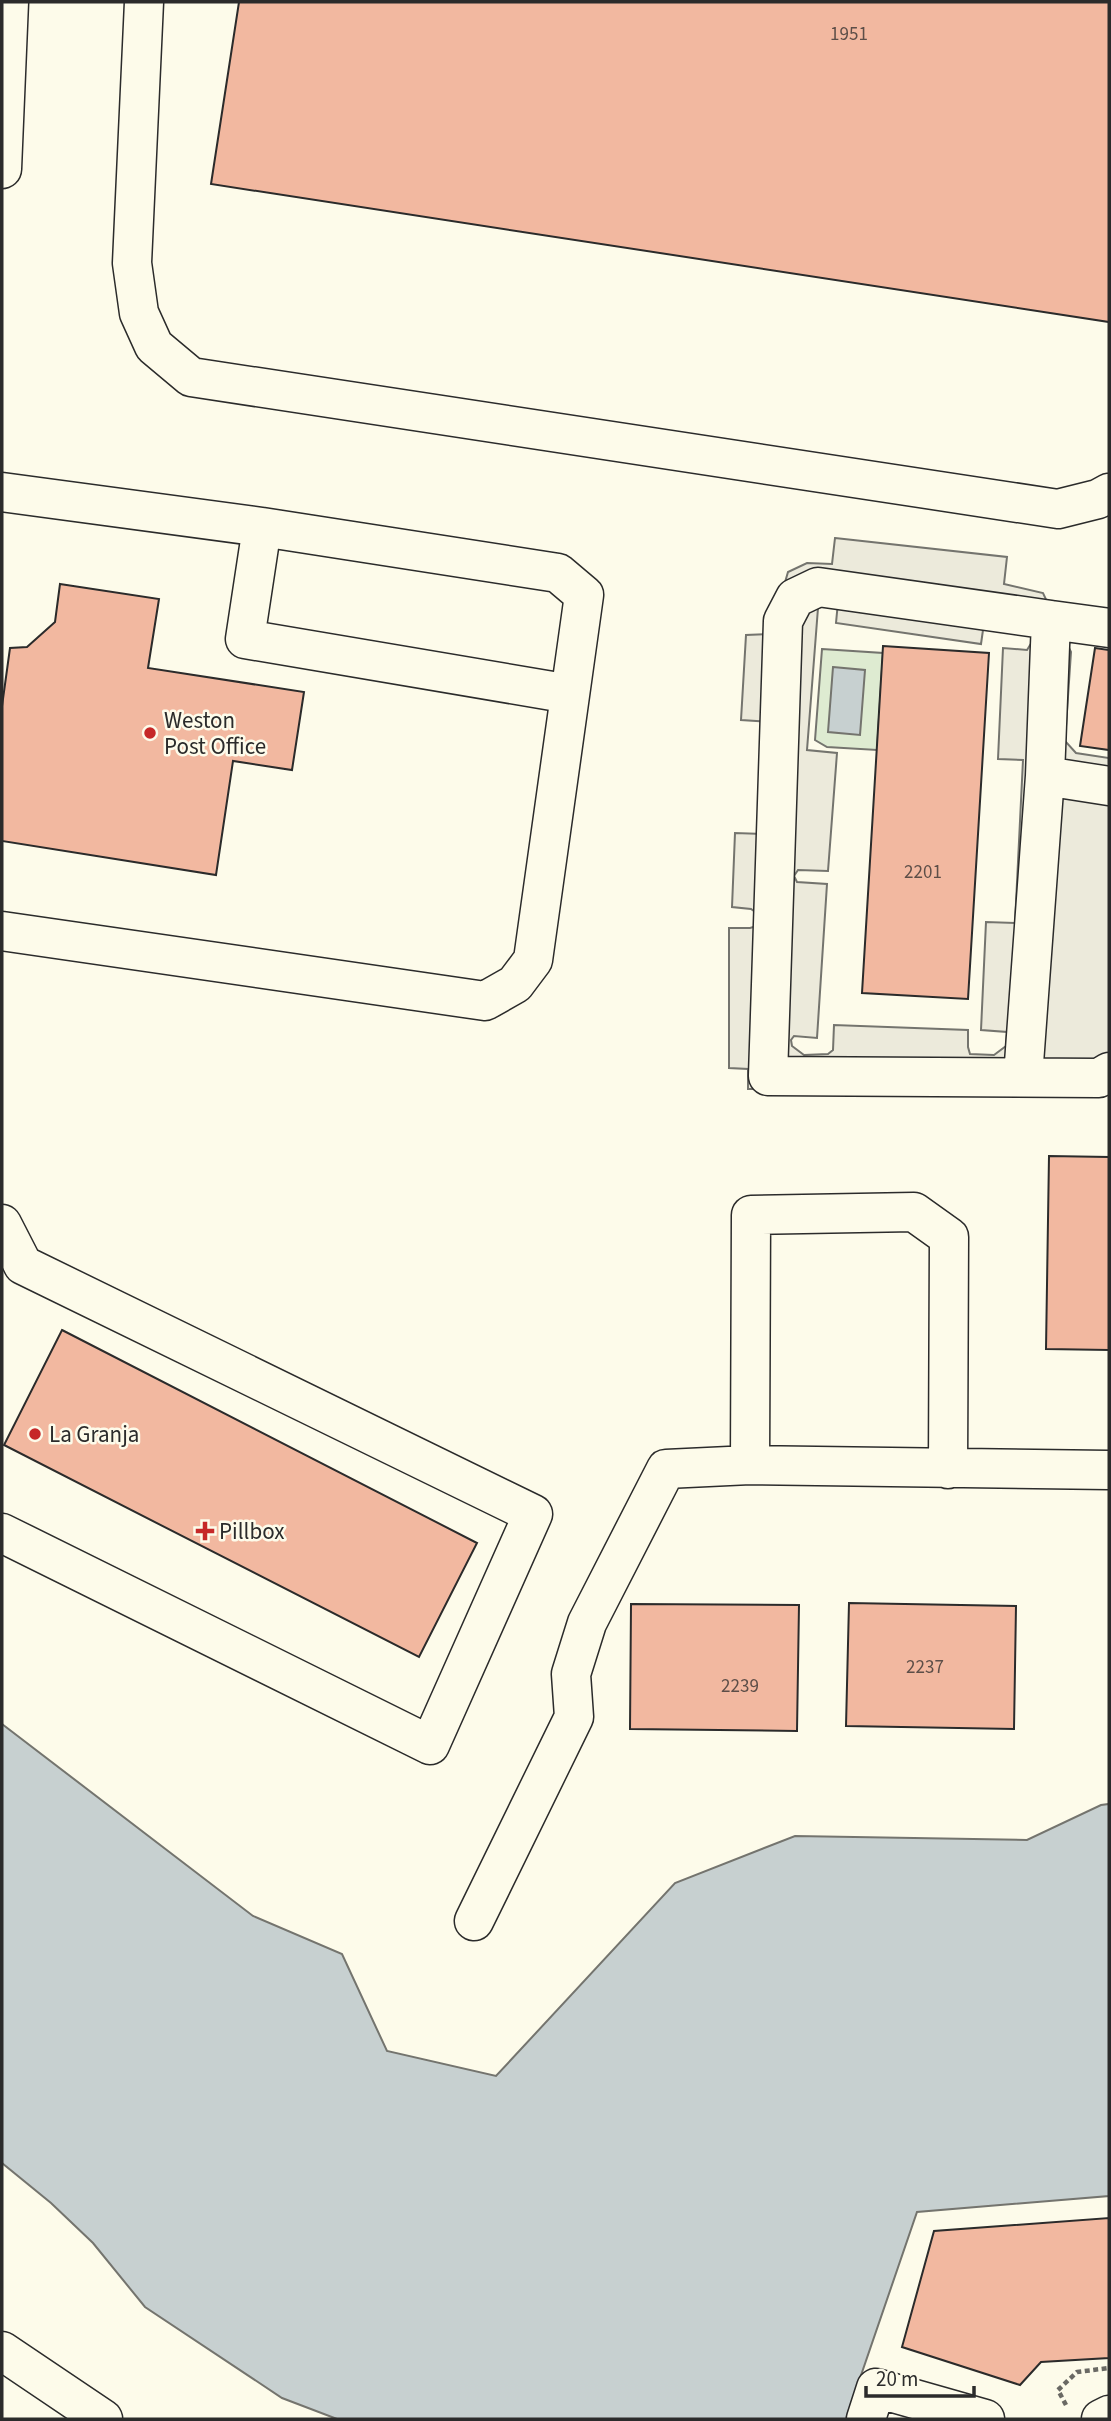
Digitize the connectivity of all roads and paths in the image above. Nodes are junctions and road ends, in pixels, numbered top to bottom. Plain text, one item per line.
1 (9, 2) edge
2 (144, 2) edge
3 (2, 169) edge
4 (2, 492) edge
5 (1109, 493) edge
6 (262, 527) junction
7 (1051, 620) junction
8 (1109, 628) edge
9 (570, 694) junction
10 (1045, 776) junction
11 (1109, 786) edge
12 (2, 931) edge
13 (1109, 1072) edge
14 (1023, 1077) junction
15 (7, 1263) edge
16 (750, 1465) junction
17 (948, 1469) junction
18 (1109, 1470) edge
19 (2, 1533) edge
20 (474, 1921) dead end
21 (2, 2351) edge
22 (1109, 2368) edge
23 (1084, 2414) edge
24 (1109, 2416) edge
25 (103, 2419) edge
26 (866, 2419) edge
27 (985, 2419) edge

1 - 3 main road
2 - 5 main road
4 - 6 main road
6 - 9 main road
6 - 9 main road
7 - 8 main road
7 - 10 main road
7 - 14 main road
9 - 12 main road
10 - 11 main road
10 - 14 main road
13 - 14 main road
15 - 19 main road
16 - 17 main road
16 - 17 main road
16 - 20 main road
17 - 18 main road
21 - 25 main road
22 - 23 path
23 - 24 main road
26 - 27 main road

